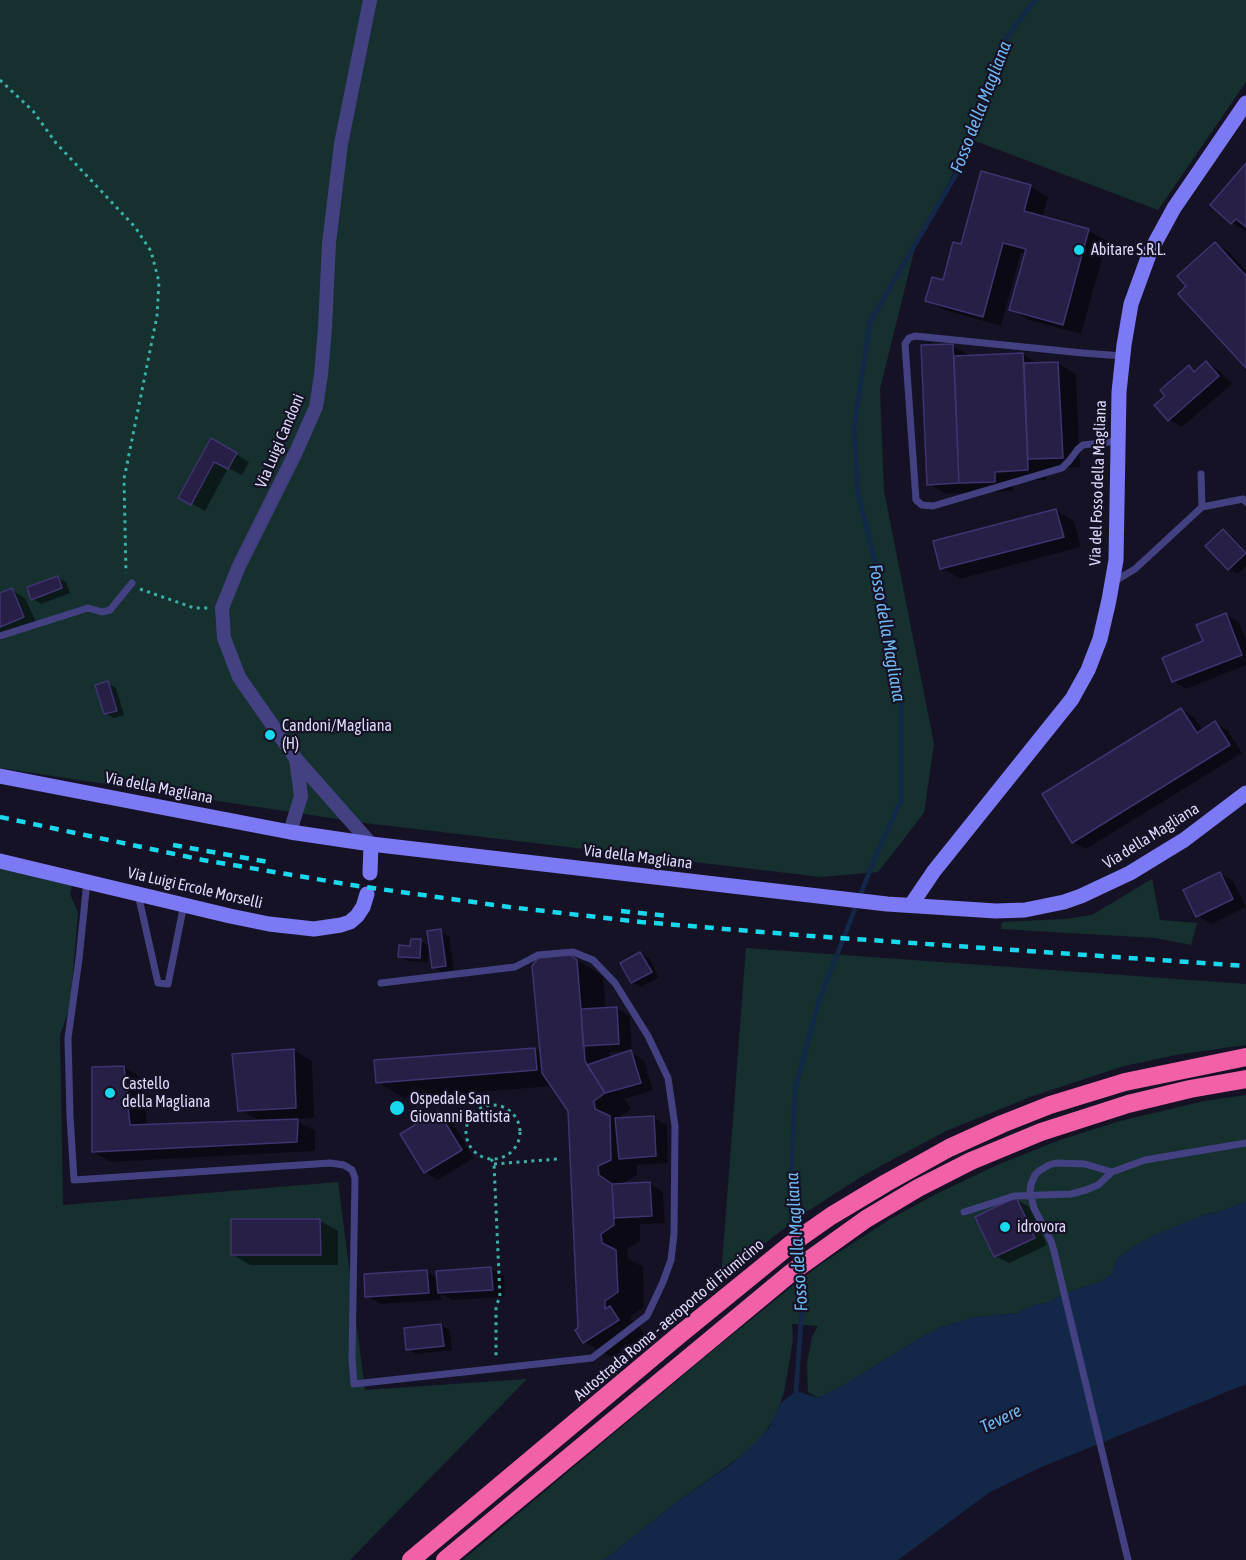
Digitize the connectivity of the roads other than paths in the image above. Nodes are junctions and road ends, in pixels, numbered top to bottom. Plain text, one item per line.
1 (370, 0) edge
2 (1246, 103) edge
3 (1123, 356) junction
4 (1118, 441) junction
5 (1201, 474) dead end
6 (1246, 502) edge
7 (1203, 507) junction
8 (132, 582) road end
9 (1113, 582) junction
10 (0, 636) edge
11 (296, 759) junction
12 (0, 776) edge
13 (1246, 793) edge
14 (291, 832) junction
15 (371, 844) junction
16 (0, 861) edge
17 (370, 873) dead end
18 (87, 881) junction
19 (138, 893) junction
20 (366, 894) dead end
21 (183, 904) junction
22 (911, 905) junction
23 (381, 983) dead end
24 (1246, 1057) edge
25 (1246, 1079) edge
26 (1246, 1143) edge
27 (1112, 1172) junction
28 (964, 1212) dead end
29 (411, 1560) edge
30 (445, 1560) edge
31 (1128, 1560) edge

1 - 11 street, Via Luigi Candoni
2 - 3 street, Via del Fosso della Magliana
3 - 4 street, Via del Fosso della Magliana
3 - 4 lane
4 - 9 street, Via del Fosso della Magliana
5 - 7 lane
6 - 7 lane
7 - 9 lane
8 - 10 lane
9 - 22 street, Via del Fosso della Magliana
11 - 14 street, Via Luigi Candoni
11 - 15 street, Via Luigi Candoni
12 - 14 street, Via della Magliana
13 - 22 street, Via della Magliana
14 - 15 street, Via della Magliana
15 - 17 street
15 - 22 street, Via della Magliana
16 - 18 street, Via Luigi Ercole Morselli
18 - 19 street, Via Luigi Ercole Morselli
18 - 23 lane
19 - 21 street, Via Luigi Ercole Morselli
19 - 21 lane
20 - 21 street, Via Luigi Ercole Morselli
24 - 29 highway, Autostrada Roma - aeroporto di Fiumicino
25 - 30 highway
26 - 27 lane
27 - 28 lane
27 - 31 lane

